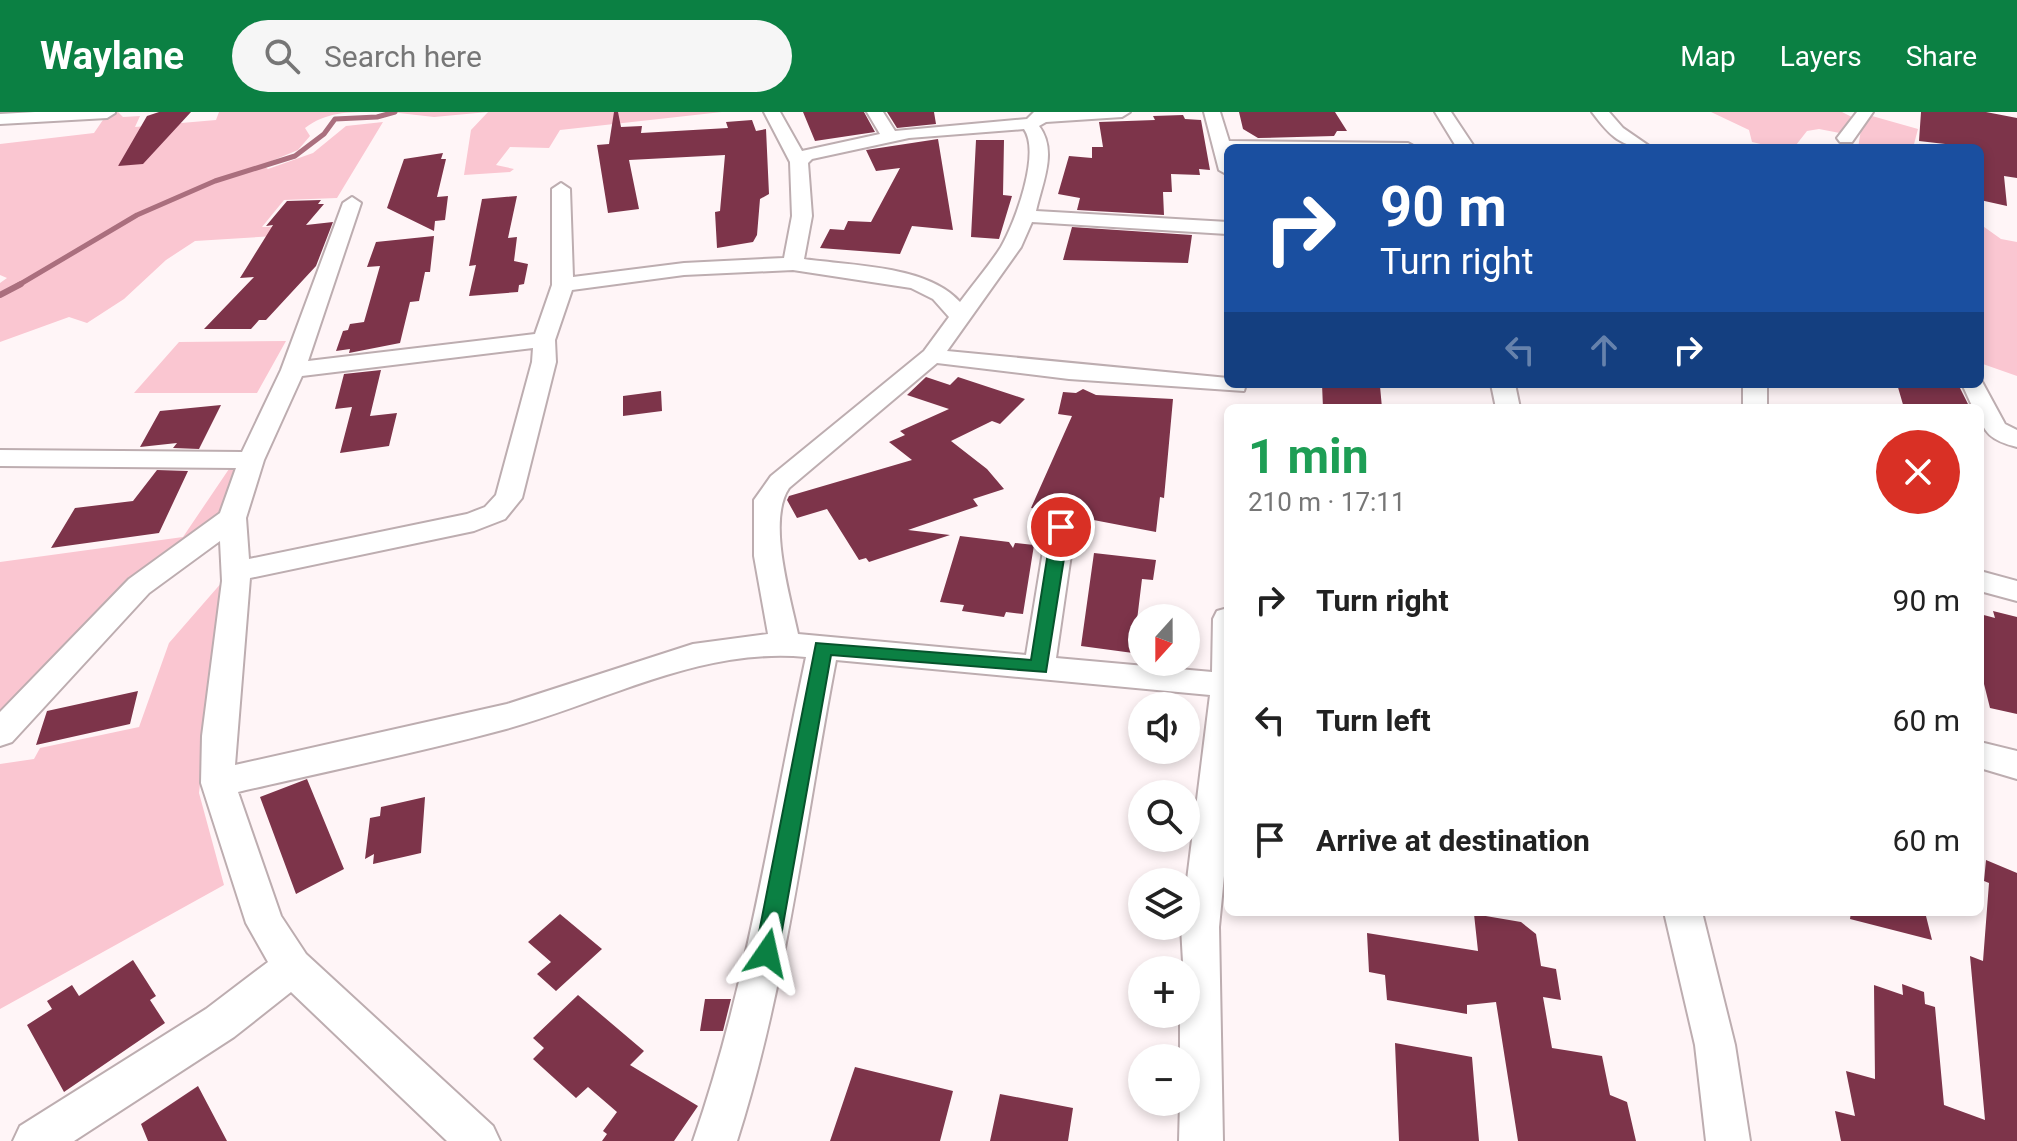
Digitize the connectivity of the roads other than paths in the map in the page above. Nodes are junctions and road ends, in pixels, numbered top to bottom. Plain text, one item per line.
1 (772, 112) edge
2 (875, 112) edge
3 (1122, 112) edge
4 (1212, 112) edge
5 (1443, 112) edge
6 (1600, 112) edge
7 (1865, 112) edge
8 (107, 113) edge
9 (1037, 118) edge
10 (0, 119) edge
11 (890, 137) junction
12 (1846, 138) dead end
13 (1463, 144) edge
14 (1636, 144) edge
15 (1222, 146) joint
16 (1224, 154) edge
17 (799, 162) junction
18 (561, 189) dead end
19 (352, 203) dead end
20 (1025, 216) junction
21 (1224, 229) edge
22 (793, 264) junction
23 (992, 271) junction
24 (916, 282) junction
25 (563, 285) junction
26 (960, 316) junction
27 (544, 340) junction
28 (932, 356) junction
29 (293, 370) junction
30 (1236, 393) edge
31 (1984, 405) edge
32 (2017, 439) edge
33 (0, 458) edge
34 (251, 460) junction
35 (232, 518) junction
36 (1061, 527) dead end
37 (236, 571) junction
38 (1984, 582) edge
39 (2017, 591) edge
40 (785, 644) junction
41 (823, 648) junction
42 (1039, 667) junction
43 (1224, 685) edge
44 (0, 733) edge
45 (1984, 756) edge
46 (1223, 763) edge
47 (2017, 765) edge
48 (218, 783) junction
49 (1684, 916) edge
50 (292, 967) junction
51 (35, 1141) edge
52 (478, 1141) edge
53 (715, 1141) edge
54 (1201, 1141) edge
55 (1728, 1141) edge

1 - 17 street
2 - 11 street
3 - 9 street
4 - 15 street
5 - 13 street
6 - 14 street
7 - 12 street
8 - 10 street
9 - 11 street
9 - 20 street
11 - 17 street
15 - 16 street
17 - 22 street
18 - 25 street
19 - 29 street
20 - 21 street
20 - 23 street
22 - 24 street
22 - 25 street
23 - 24 street
23 - 26 street
24 - 26 street
25 - 27 street
26 - 28 street
27 - 29 street
27 - 37 street
28 - 30 street
28 - 40 street
29 - 34 street
31 - 32 street
33 - 34 street
34 - 35 street
35 - 37 street
35 - 44 street
36 - 42 street
37 - 48 street
38 - 39 street
40 - 41 street
40 - 48 street
41 - 42 street
41 - 53 street
42 - 43 street
45 - 47 street
46 - 54 street
48 - 50 street
49 - 55 street
50 - 51 street
50 - 52 street

